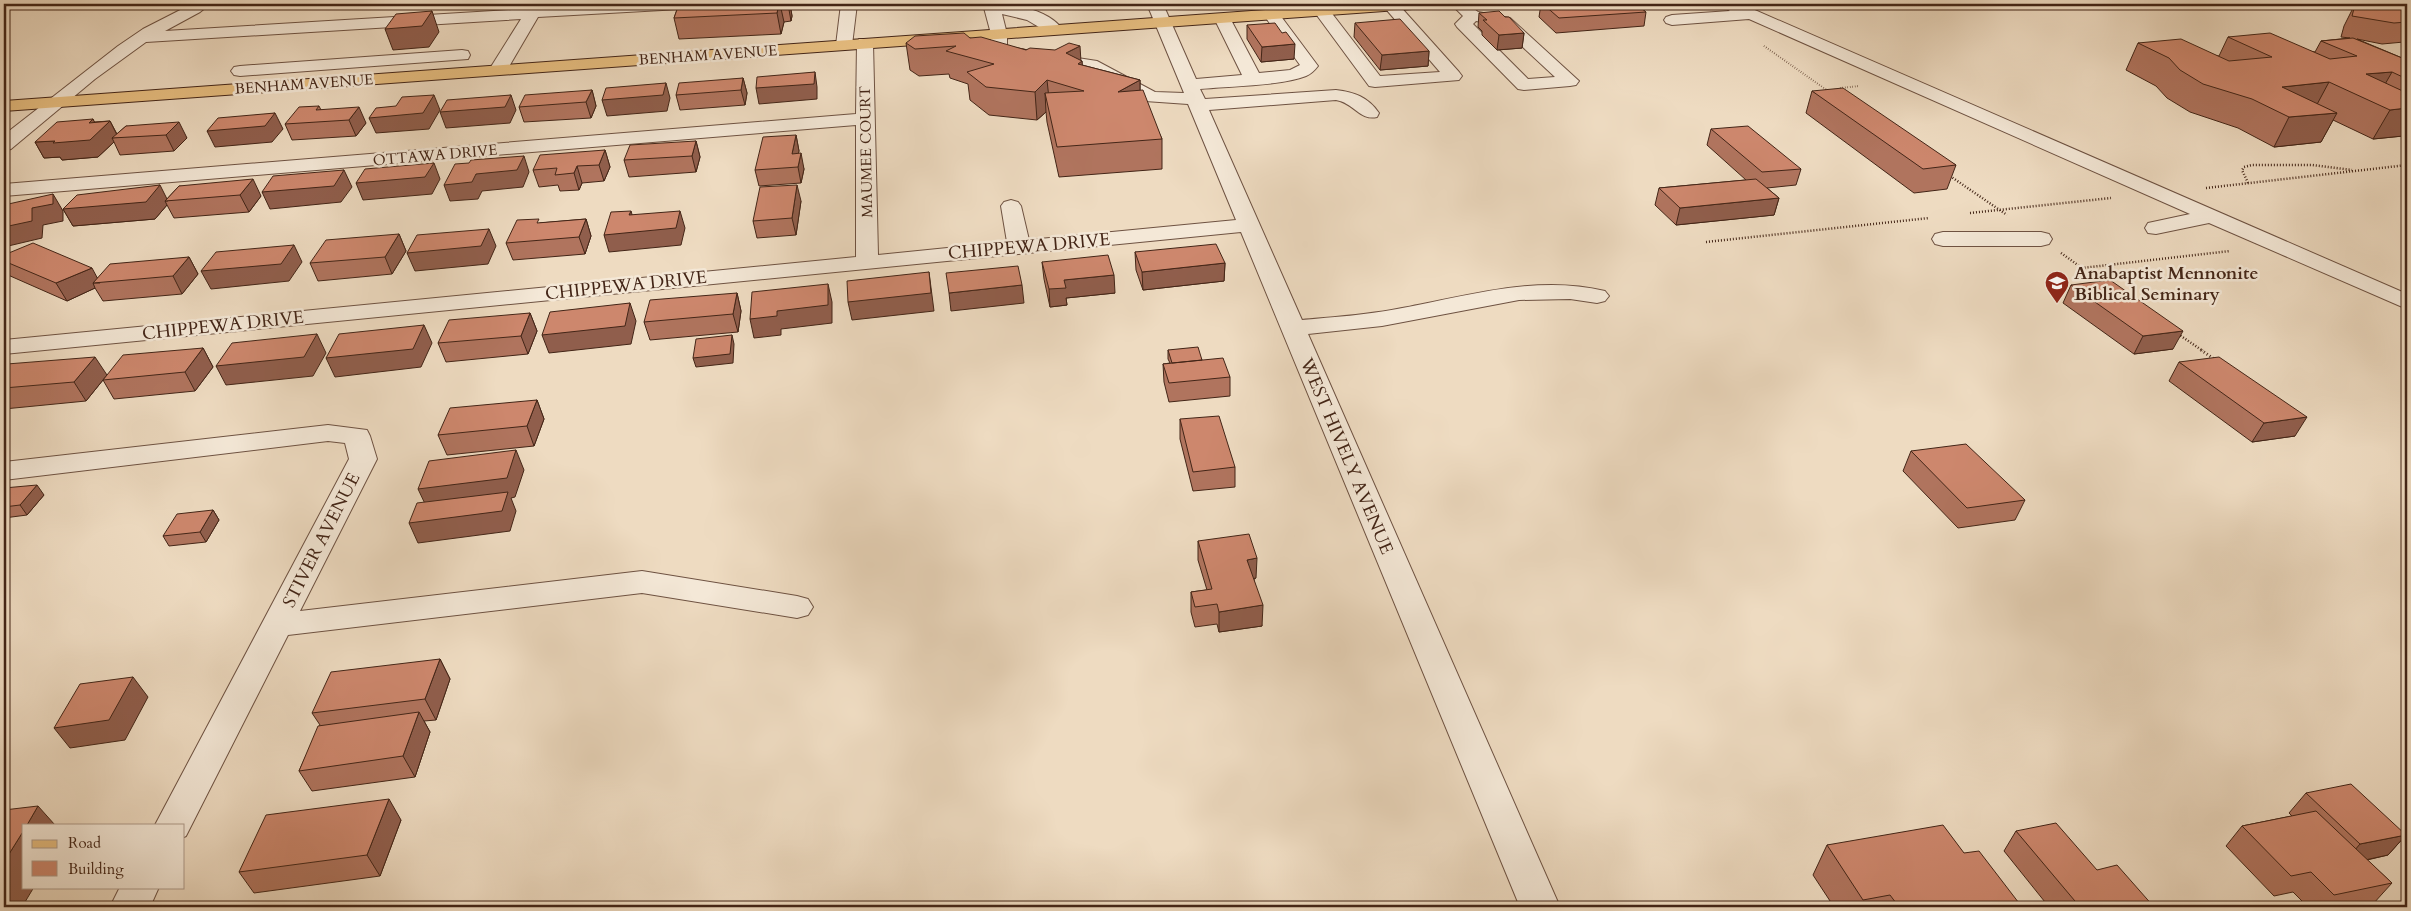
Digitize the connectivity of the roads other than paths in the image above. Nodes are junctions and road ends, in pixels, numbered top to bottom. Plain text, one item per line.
1 (202, 4) edge
2 (680, 4) edge
3 (849, 4) edge
4 (1238, 4) edge
5 (1412, 4) edge
6 (1459, 4) edge
7 (1728, 4) edge
8 (1391, 5) junction
9 (992, 6) edge
10 (535, 8) edge
11 (1297, 8) edge
12 (1321, 10) junction
13 (1219, 11) edge
14 (1158, 13) edge
15 (1271, 14) junction
16 (1750, 14) junction
17 (1473, 16) junction
18 (1672, 20) dead end
19 (1056, 30) junction
20 (999, 34) junction
21 (143, 37) junction
22 (384, 39) edge
23 (865, 43) junction
24 (844, 45) junction
25 (462, 55) dead end
26 (372, 62) junction
27 (498, 70) junction
28 (240, 71) dead end
29 (1253, 79) junction
30 (1194, 96) junction
31 (54, 102) junction
32 (4, 106) edge
33 (1370, 113) dead end
34 (867, 119) junction
35 (4, 145) edge
36 (4, 190) edge
37 (1011, 206) dead end
38 (2211, 216) junction
39 (1248, 226) junction
40 (2156, 228) dead end
41 (1943, 239) dead end
42 (2040, 239) road end
43 (1019, 247) junction
44 (867, 261) junction
45 (1597, 296) dead end
46 (2407, 302) edge
47 (1292, 328) junction
48 (4, 347) edge
49 (4, 471) edge
50 (797, 607) dead end
51 (276, 625) junction
52 (174, 824) edge
53 (140, 888) edge
54 (130, 907) edge
55 (1540, 907) edge

1 - 21 street
2 - 10 street
3 - 24 street
4 - 13 street
5 - 8 main road, BENHAM AVENUE
6 - 17 street
7 - 16 street
8 - 12 main road, BENHAM AVENUE
8 - 12 street
9 - 19 street
9 - 20 street
10 - 21 street
10 - 27 street
11 - 12 main road, BENHAM AVENUE
11 - 15 main road, BENHAM AVENUE
13 - 14 main road, BENHAM AVENUE
13 - 15 main road, BENHAM AVENUE
13 - 29 street
14 - 19 main road, BENHAM AVENUE
14 - 30 street, WEST HIVELY AVENUE
15 - 29 street
16 - 18 street
16 - 38 street
17 - 17 street
19 - 20 main road, BENHAM AVENUE
20 - 23 main road, BENHAM AVENUE
20 - 30 street
21 - 31 street
22 - 26 street
23 - 24 main road, BENHAM AVENUE
23 - 34 street, MAUMEE COURT
24 - 27 main road, BENHAM AVENUE
25 - 26 street
26 - 28 street
27 - 31 main road, BENHAM AVENUE
29 - 30 street
30 - 33 street
30 - 39 street, WEST HIVELY AVENUE
31 - 32 main road, BENHAM AVENUE
31 - 35 street
34 - 36 street, OTTAWA DRIVE
34 - 44 street, MAUMEE COURT
37 - 43 street
38 - 40 street
38 - 46 street
39 - 43 street, CHIPPEWA DRIVE
39 - 47 street, WEST HIVELY AVENUE
41 - 42 street
43 - 44 street, CHIPPEWA DRIVE
44 - 48 street, CHIPPEWA DRIVE
45 - 47 street
47 - 55 street, WEST HIVELY AVENUE
49 - 51 street, STIVER AVENUE
50 - 51 street
51 - 52 street, STIVER AVENUE
53 - 54 street

